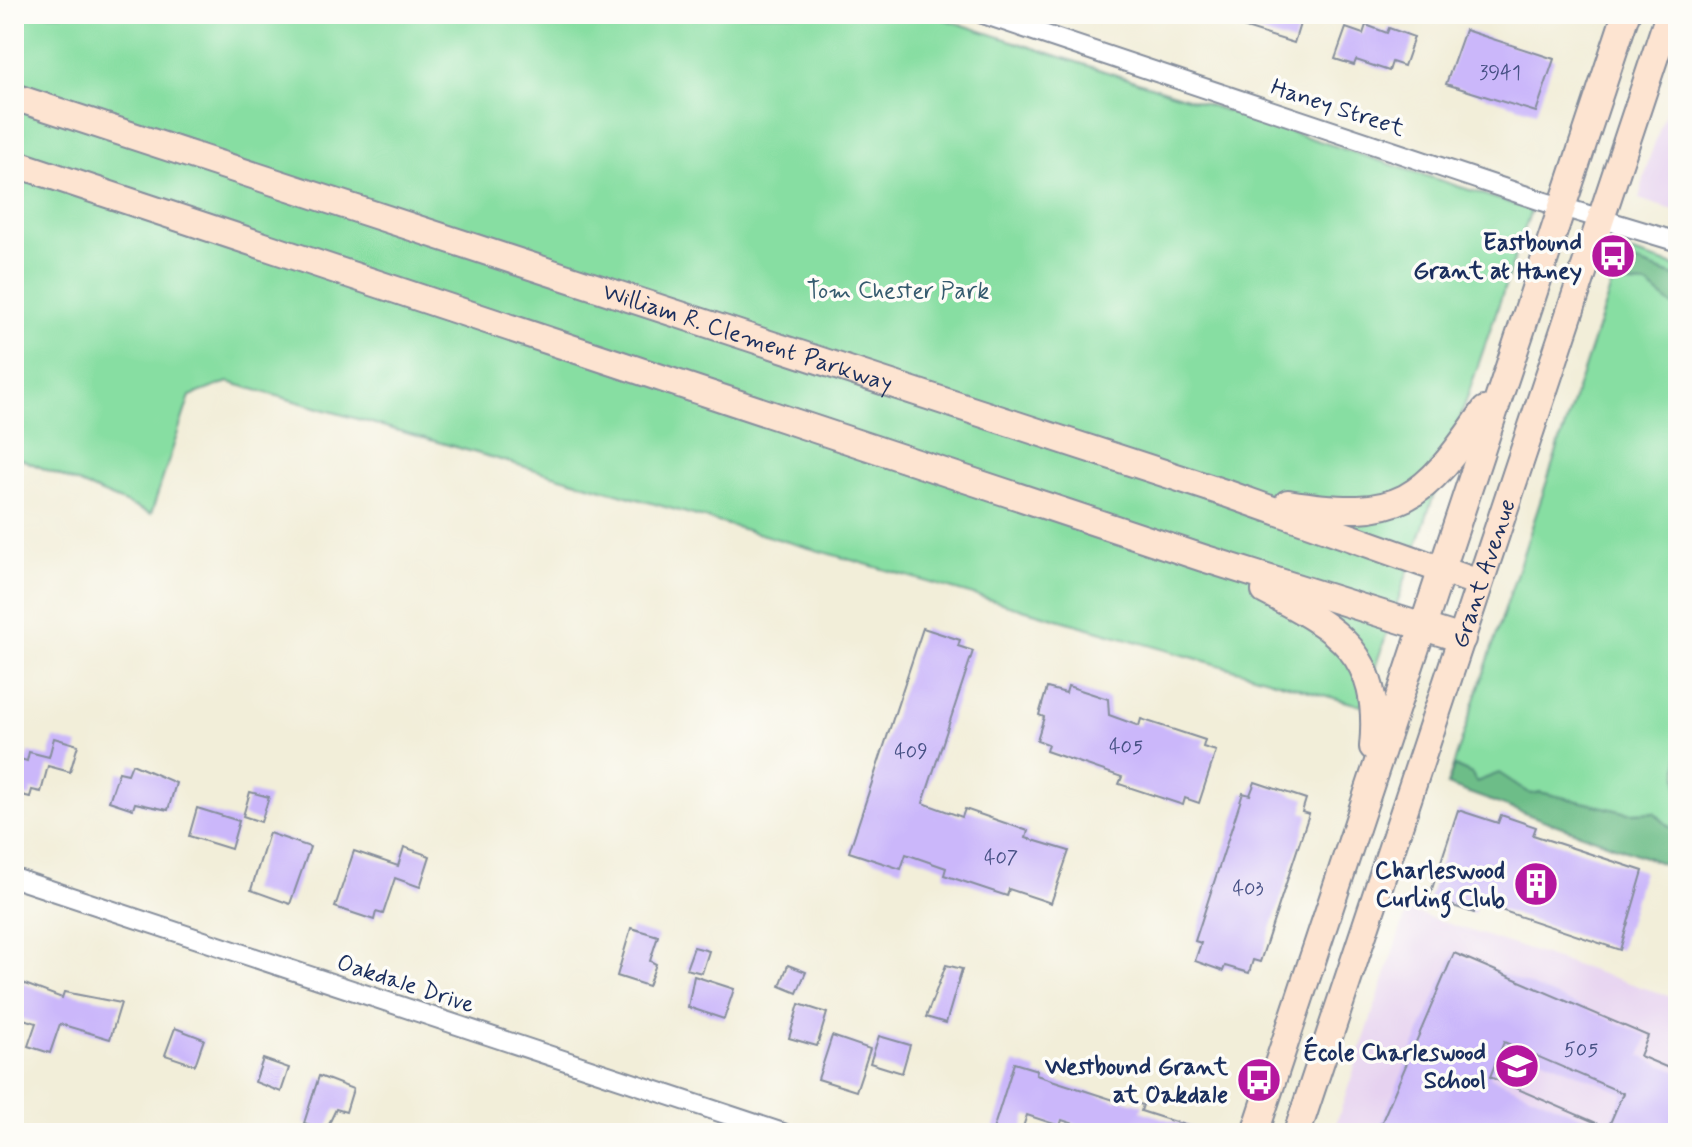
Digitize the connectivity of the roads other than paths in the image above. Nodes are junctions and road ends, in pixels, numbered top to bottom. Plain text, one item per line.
1 (983, 14) edge
2 (1626, 14) edge
3 (1669, 14) edge
4 (14, 97) edge
5 (14, 163) edge
6 (1561, 206) junction
7 (1601, 216) junction
8 (1678, 242) edge
9 (1502, 384) junction
10 (1228, 494) junction
11 (1203, 558) junction
12 (1439, 571) junction
13 (1479, 583) junction
14 (1422, 626) junction
15 (1462, 639) junction
16 (1369, 786) junction
17 (14, 878) edge
18 (783, 1133) edge
19 (1255, 1133) edge
20 (1297, 1133) edge

1 - 6 street, Haney Street
2 - 6 main road, Grant Avenue
3 - 7 main road, Grant Avenue
4 - 10 main road, William R. Clement Parkway
5 - 11 main road
6 - 7 street, Haney Street
6 - 9 main road, Grant Avenue
7 - 8 street, Haney Street
7 - 13 main road, Grant Avenue
9 - 10 main road
9 - 12 main road, Grant Avenue
10 - 12 main road, William R. Clement Parkway
11 - 14 main road
11 - 16 main road
12 - 13 main road, William R. Clement Parkway
12 - 14 main road, Grant Avenue
13 - 15 main road, Grant Avenue
14 - 15 main road
14 - 16 main road, Grant Avenue
15 - 20 main road, Grant Avenue
16 - 19 main road, Grant Avenue
17 - 18 street, Oakdale Drive

